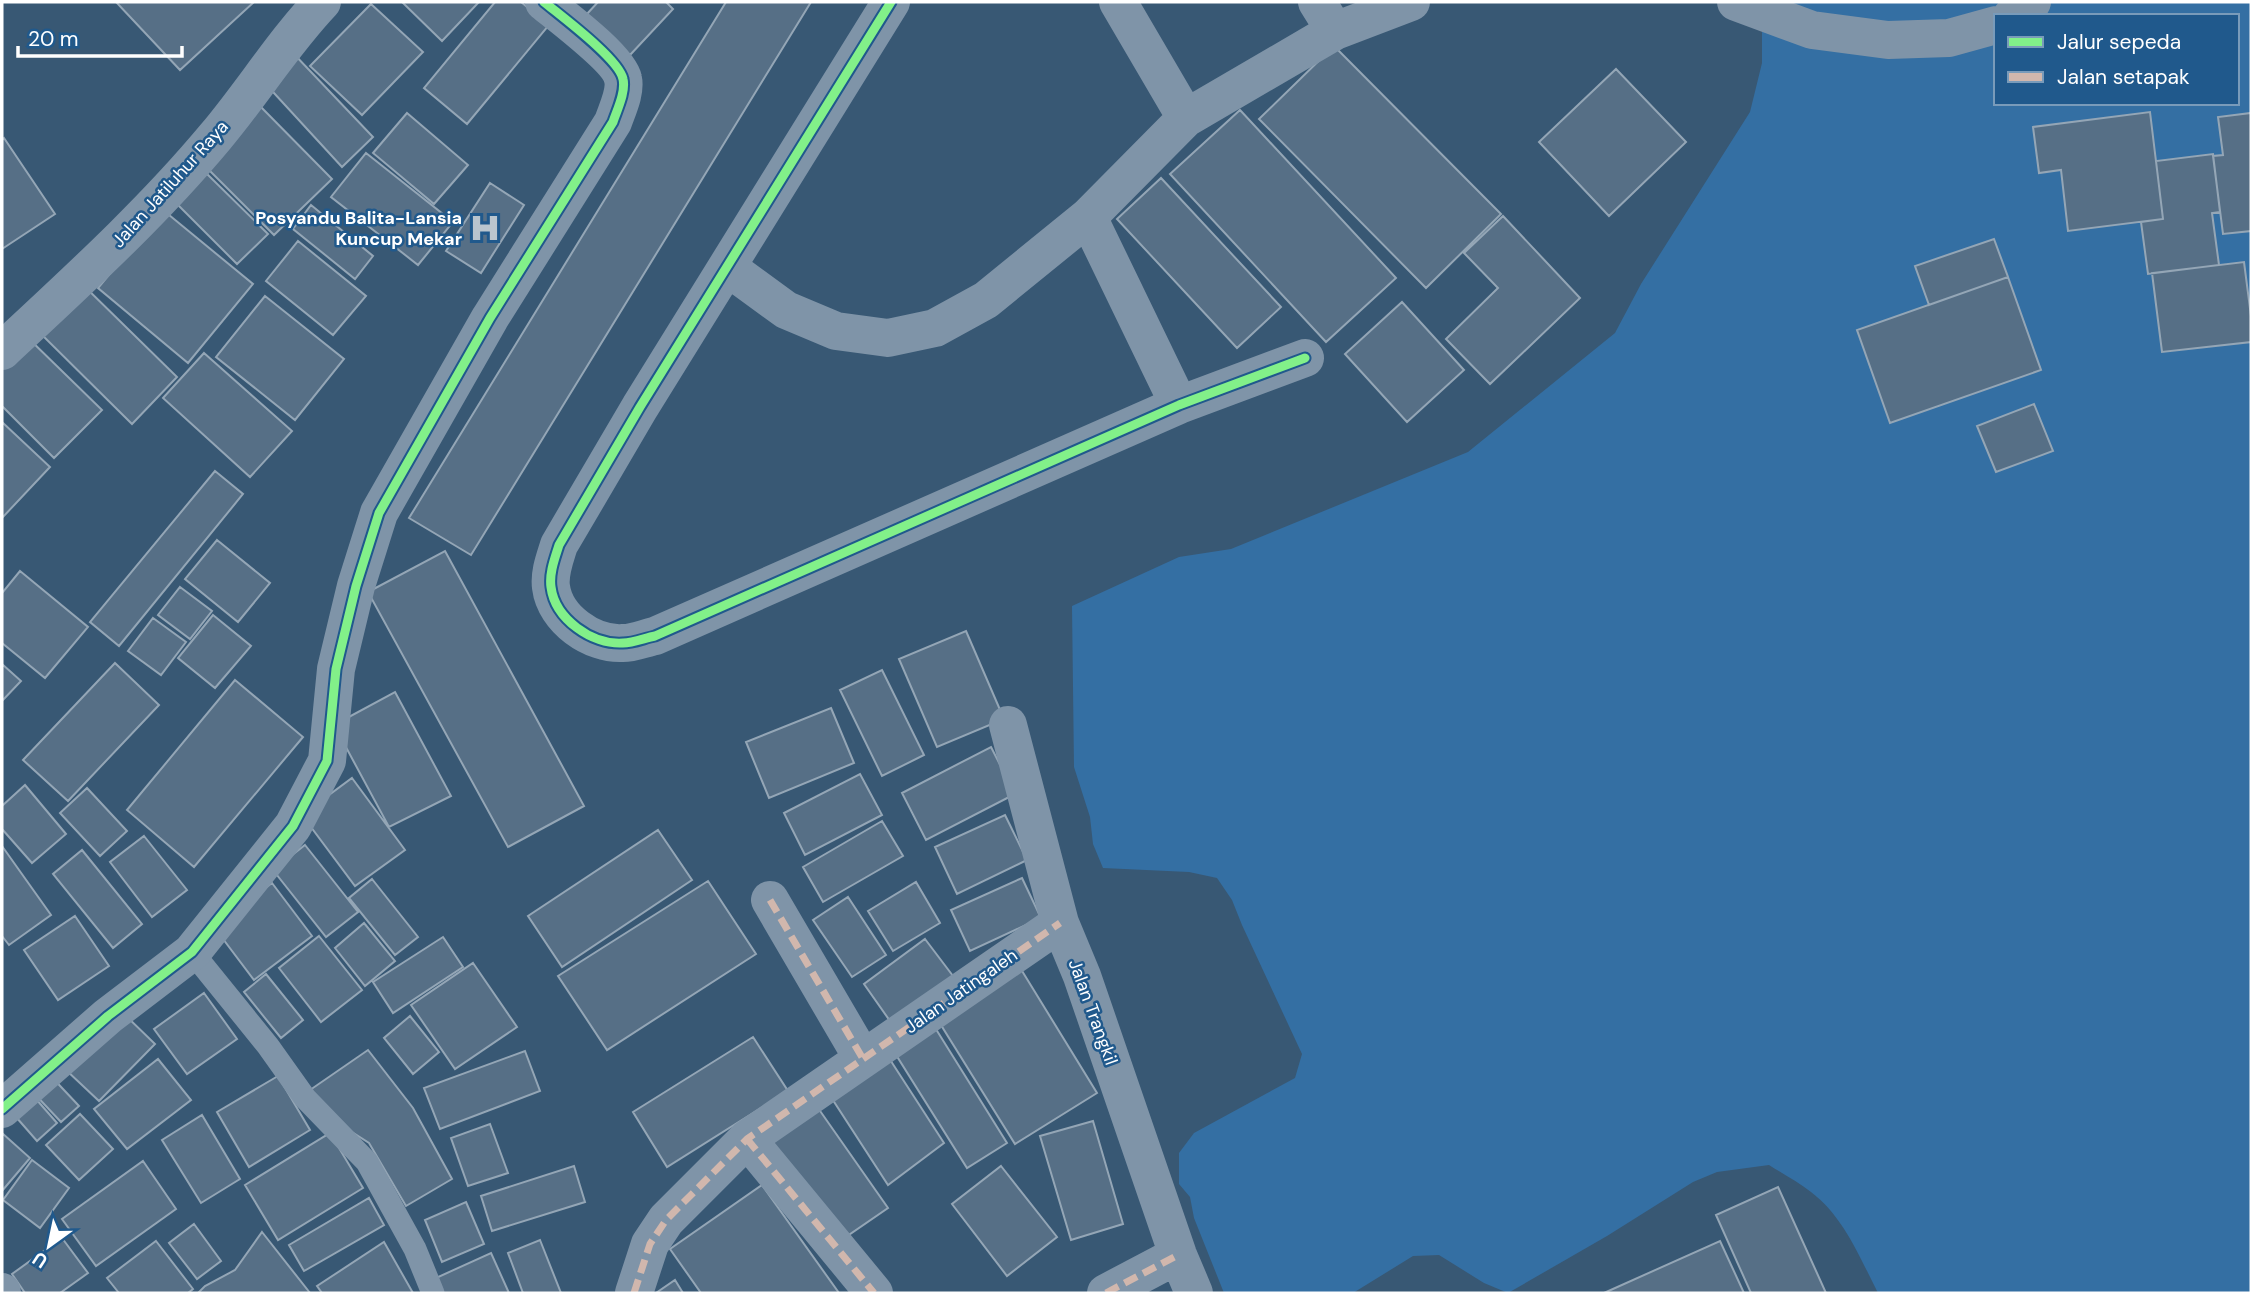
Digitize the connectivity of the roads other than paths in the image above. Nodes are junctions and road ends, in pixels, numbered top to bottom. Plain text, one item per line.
1 (322, 2) edge
2 (544, 2) edge
3 (891, 2) edge
4 (1118, 2) edge
5 (1411, 2) edge
6 (1736, 2) edge
7 (2032, 2) edge
8 (2015, 14) edge
9 (1326, 16) edge
10 (1994, 26) edge
11 (1186, 118) junction
12 (1088, 216) junction
13 (727, 267) junction
14 (2, 351) edge
15 (1305, 358) dead end
16 (1179, 405) junction
17 (1008, 725) dead end
18 (770, 900) dead end
19 (1060, 923) junction
20 (192, 952) junction
21 (863, 1059) junction
22 (2, 1109) edge
23 (747, 1139) junction
24 (1178, 1255) junction
25 (433, 1293) edge
26 (634, 1293) edge
27 (874, 1293) edge
28 (1106, 1293) edge
29 (1194, 1293) edge

1 - 14 street, Jalan Jatiluhur Raya
2 - 20 street
3 - 13 street
4 - 11 street
5 - 9 street
6 - 10 street
7 - 8 street
9 - 11 street
11 - 12 street
12 - 13 street
12 - 16 street
13 - 16 street
15 - 16 street
17 - 19 street, Jalan Trangkil
18 - 21 street
19 - 21 street, Jalan Jatingaleh
19 - 24 street, Jalan Trangkil
20 - 22 street
20 - 25 lane
21 - 23 street, Jalan Jatingaleh
23 - 26 street, Jalan Jatingaleh
23 - 27 street
24 - 28 street
24 - 29 street, Jalan Trangkil

